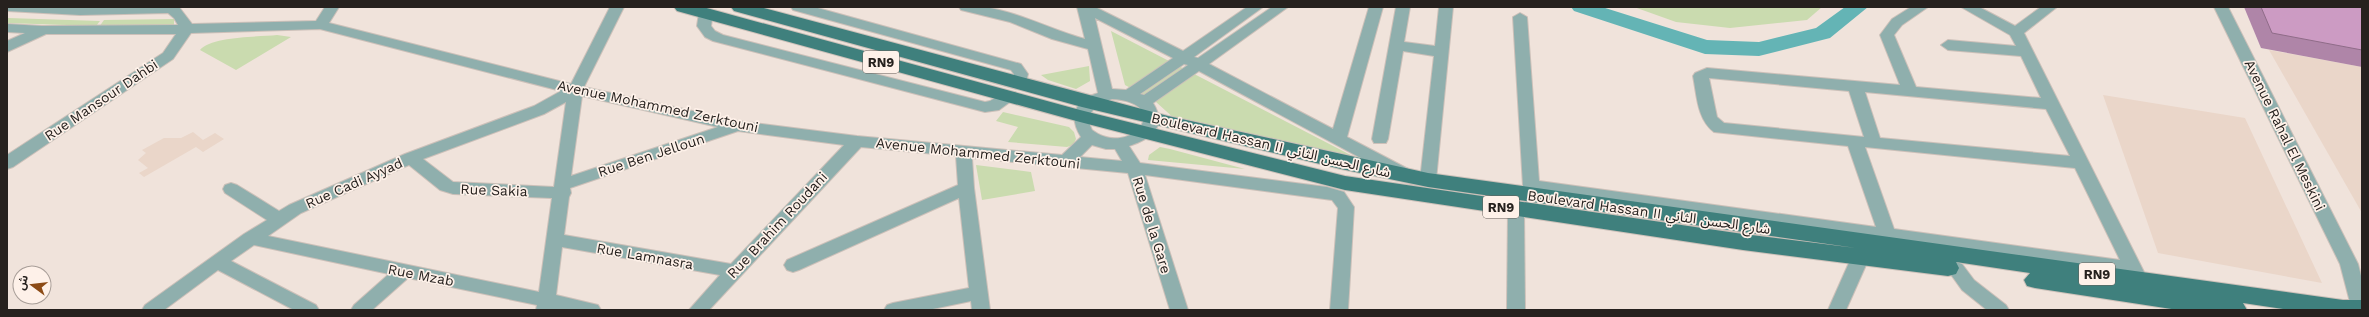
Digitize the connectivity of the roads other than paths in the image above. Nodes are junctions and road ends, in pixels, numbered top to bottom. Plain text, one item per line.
1 (7, 7) edge
2 (332, 7) edge
3 (618, 7) edge
4 (683, 7) edge
5 (740, 7) edge
6 (798, 7) edge
7 (966, 7) edge
8 (1085, 7) edge
9 (1256, 7) edge
10 (1281, 7) edge
11 (1376, 7) edge
12 (1403, 7) edge
13 (1446, 7) edge
14 (1921, 7) edge
15 (1968, 7) edge
16 (2050, 7) edge
17 (2221, 7) edge
18 (31, 8) edge
19 (171, 8) edge
20 (825, 14) junction
21 (1520, 17) dead end
22 (320, 25) junction
23 (811, 27) junction
24 (7, 28) edge
25 (187, 29) junction
26 (42, 30) junction
27 (2016, 32) junction
28 (1948, 45) dead end
29 (1094, 46) junction
30 (1397, 46) junction
31 (7, 47) edge
32 (1441, 52) junction
33 (2026, 52) junction
34 (1182, 57) junction
35 (1199, 65) junction
36 (1855, 86) junction
37 (575, 90) junction
38 (1015, 90) junction
39 (1910, 91) junction
40 (1129, 95) junction
41 (1092, 104) junction
42 (2051, 104) junction
43 (1148, 117) junction
44 (738, 126) junction
45 (1090, 137) junction
46 (1338, 139) junction
47 (1380, 139) dead end
48 (857, 141) junction
49 (1855, 142) junction
50 (1874, 143) junction
51 (1119, 144) junction
52 (964, 150) junction
53 (412, 158) junction
54 (1066, 161) junction
55 (7, 163) edge
56 (2081, 163) junction
57 (1134, 168) junction
58 (1408, 176) junction
59 (1428, 180) junction
60 (563, 188) junction
61 (966, 188) junction
62 (232, 190) dead end
63 (1525, 197) junction
64 (279, 218) junction
65 (1887, 234) junction
66 (250, 238) junction
67 (556, 240) junction
68 (1861, 256) junction
69 (217, 262) junction
70 (2348, 264) junction
71 (793, 265) dead end
72 (1956, 269) junction
73 (733, 271) junction
74 (403, 272) junction
75 (2137, 274) junction
76 (2362, 282) edge
77 (980, 302) edge
78 (546, 305) edge
79 (2359, 307) edge
80 (151, 310) edge
81 (310, 310) edge
82 (360, 310) edge
83 (592, 310) edge
84 (698, 310) edge
85 (893, 310) edge
86 (1179, 310) edge
87 (1339, 310) edge
88 (1516, 310) edge
89 (1837, 310) edge
90 (2000, 310) edge
91 (2236, 310) edge

1 - 18 street
2 - 22 street
3 - 37 street
4 - 38 main road, Boulevard Hassan II شارع الحسن الثاني / RN9
5 - 23 main road, Boulevard Hassan II شارع الحسن الثاني / RN9
6 - 20 street
7 - 29 street
8 - 29 street
8 - 34 street
9 - 34 street
10 - 35 street
11 - 46 street
12 - 30 street
13 - 32 street
14 - 39 street
15 - 27 street
16 - 27 street
17 - 70 street, Avenue Rahal El Meskini
18 - 19 street
19 - 25 street
20 - 23 street
20 - 38 street
21 - 63 street
22 - 25 street, Avenue Mohammed Zerktouni
22 - 37 street, Avenue Mohammed Zerktouni
23 - 38 main road, Boulevard Hassan II شارع الحسن الثاني / RN9
24 - 26 street
25 - 26 street, Avenue Mohammed Zerktouni
25 - 55 street, Rue Mansour Dahbi
26 - 31 street
27 - 33 street
28 - 33 street
29 - 41 street
30 - 32 street
30 - 47 street
32 - 59 street
33 - 42 street
34 - 35 street
34 - 40 street
35 - 43 street
35 - 46 street
36 - 39 street
36 - 49 street
36 - 50 street
37 - 44 street, Avenue Mohammed Zerktouni
37 - 53 street, Rue Cadi Ayyad
37 - 60 street
38 - 41 main road, Boulevard Hassan II شارع الحسن الثاني / RN9
39 - 42 street
40 - 41 street, RN9
40 - 43 street, RN9
41 - 43 main road, Boulevard Hassan II شارع الحسن الثاني / RN9
41 - 45 street
42 - 56 street
43 - 51 street
43 - 58 main road, Boulevard Hassan II شارع الحسن الثاني / RN9
43 - 63 main road, Boulevard Hassan II شارع الحسن الثاني / RN9
44 - 48 street, Avenue Mohammed Zerktouni
44 - 60 street, Rue Ben Jelloun
45 - 51 street
45 - 54 street
46 - 58 street
48 - 52 street, Avenue Mohammed Zerktouni
48 - 73 street, Rue Brahim Roudani
49 - 50 street
49 - 65 street
50 - 56 street
51 - 57 street, Rue de la Gare
52 - 54 street, Avenue Mohammed Zerktouni
52 - 61 street
53 - 60 street, Rue Sakia
53 - 64 street, Rue Cadi Ayyad
54 - 57 street, Avenue Mohammed Zerktouni
56 - 75 street
57 - 86 street, Rue de la Gare
57 - 87 street, Avenue Mohammed Zerktouni
58 - 59 main road, Boulevard Hassan II شارع الحسن الثاني / RN9
59 - 63 main road, Boulevard Hassan II شارع الحسن الثاني / RN9
60 - 67 street
61 - 71 street
61 - 77 street
62 - 64 street
63 - 65 street
63 - 68 main road, Boulevard Hassan II شارع الحسن الثاني / RN9
63 - 75 main road, Boulevard Hassan II شارع الحسن الثاني / RN9
63 - 88 street
64 - 66 street, Rue Cadi Ayyad
65 - 75 street
66 - 69 street, Rue Cadi Ayyad
66 - 74 street, Rue Mzab
67 - 73 street, Rue Lamnasra
67 - 78 street
68 - 72 main road, Boulevard Hassan II شارع الحسن الثاني / RN9
68 - 89 street
69 - 80 street, Rue Cadi Ayyad
69 - 81 street
70 - 76 street, Avenue Rahal El Meskini
70 - 79 street, Avenue Rahal El Meskini
72 - 90 street
72 - 91 main road, Boulevard Hassan II شارع الحسن الثاني / RN9
73 - 84 street, Rue Brahim Roudani
74 - 78 street, Rue Mzab
74 - 82 street
75 - 79 main road, Boulevard Hassan II شارع الحسن الثاني / RN9
77 - 85 street
78 - 83 street, Rue Mzab

